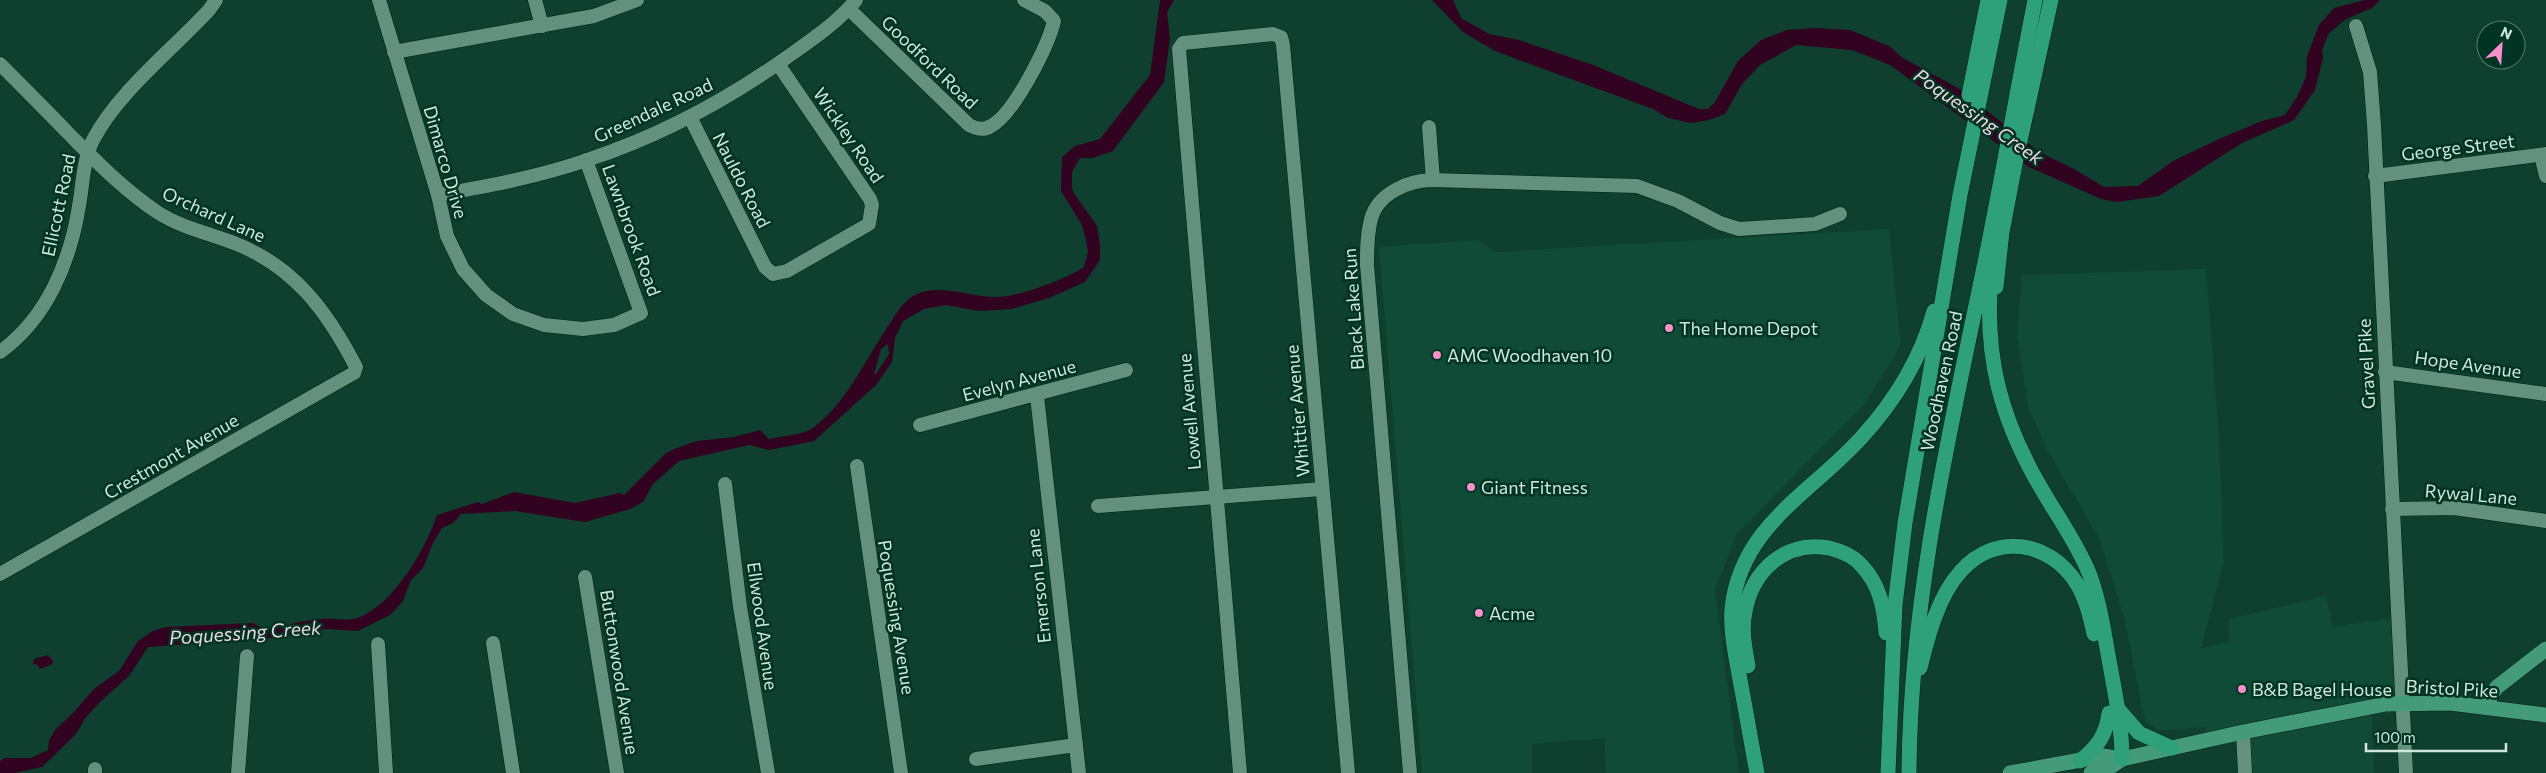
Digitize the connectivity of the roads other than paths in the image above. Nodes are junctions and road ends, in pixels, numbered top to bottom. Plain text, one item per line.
1 (216, 0) edge
2 (379, 0) edge
3 (535, 0) edge
4 (637, 0) edge
5 (1024, 0) edge
6 (1988, 0) edge
7 (2000, 0) edge
8 (2035, 0) edge
9 (2051, 0) edge
10 (852, 4) edge
11 (542, 26) junction
12 (2356, 26) dead end
13 (1283, 45) joint
14 (394, 52) junction
15 (778, 64) junction
16 (3, 72) edge
17 (1974, 96) junction
18 (690, 117) junction
19 (2017, 126) junction
20 (1429, 127) dead end
21 (1968, 129) junction
22 (88, 152) junction
23 (2544, 155) edge
24 (2010, 157) junction
25 (586, 160) junction
26 (2375, 176) junction
27 (2546, 176) edge
28 (1433, 180) junction
29 (438, 195) junction
30 (1960, 195) junction
31 (1998, 202) junction
32 (1840, 214) dead end
33 (761, 259) joint
34 (641, 313) joint
35 (0, 352) edge
36 (356, 367) joint
37 (1126, 370) dead end
38 (2385, 372) junction
39 (2546, 394) edge
40 (1037, 396) junction
41 (1886, 408) junction
42 (920, 425) dead end
43 (2023, 455) junction
44 (857, 466) dead end
45 (725, 484) dead end
46 (1322, 489) junction
47 (1216, 497) junction
48 (1098, 506) dead end
49 (2392, 509) junction
50 (2546, 521) edge
51 (0, 574) edge
52 (585, 577) dead end
53 (493, 643) dead end
54 (378, 644) dead end
55 (2546, 650) edge
56 (247, 656) dead end
57 (2403, 702) junction
58 (1891, 706) junction
59 (1911, 706) junction
60 (2486, 707) junction
61 (2114, 711) junction
62 (2546, 715) edge
63 (2243, 732) junction
64 (1076, 745) junction
65 (2172, 748) junction
66 (976, 759) dead end
67 (2122, 759) junction
68 (2080, 760) junction
69 (238, 773) edge
70 (386, 773) edge
71 (512, 773) edge
72 (617, 773) edge
73 (768, 773) edge
74 (901, 773) edge
75 (1079, 773) edge
76 (1240, 773) edge
77 (1348, 773) edge
78 (1410, 773) edge
79 (1757, 773) edge
80 (1768, 773) edge
81 (1888, 773) edge
82 (1909, 773) edge
83 (2010, 773) edge
84 (2091, 773) edge
85 (2246, 773) edge
86 (2406, 773) edge

1 - 22 street, Ellicott Road
2 - 14 street, Dimarco Drive
3 - 11 street
4 - 11 street
5 - 10 street, Goodford Road
6 - 17 highway
7 - 17 highway, Woodhaven Road
8 - 19 highway, Woodhaven Road
9 - 19 highway
10 - 15 street, Greendale Road
11 - 14 street
12 - 26 street, Gravel Pike
13 - 46 street, Whittier Avenue
13 - 47 street, Lowell Avenue
14 - 29 street, Dimarco Drive
15 - 18 street, Greendale Road
15 - 33 street, Wickley Road
16 - 22 street, Orchard Lane
17 - 21 highway, Woodhaven Road
18 - 25 street, Greendale Road
18 - 33 street, Nauldo Road
19 - 24 highway, Woodhaven Road
20 - 28 street
21 - 30 highway, Woodhaven Road
21 - 41 highway
22 - 35 street, Ellicott Road
22 - 36 street, Orchard Lane
23 - 26 street, George Street
23 - 27 street
24 - 31 highway, Woodhaven Road
24 - 43 highway
25 - 29 street, Greendale Road
25 - 34 street, Lawnbrook Road
26 - 38 street, Gravel Pike
28 - 32 street, Black Lake Run
28 - 78 street, Black Lake Run
29 - 34 street, Dimarco Drive
30 - 41 highway
30 - 58 highway, Woodhaven Road
31 - 43 highway
31 - 59 highway, Woodhaven Road
36 - 51 street, Crestmont Avenue
37 - 40 street, Evelyn Avenue
38 - 39 street, Hope Avenue
38 - 49 street, Gravel Pike
40 - 42 street, Evelyn Avenue
40 - 64 street, Emerson Lane
41 - 79 highway
43 - 61 highway
44 - 74 street, Poquessing Avenue
45 - 73 street, Ellwood Avenue
46 - 47 street
46 - 77 street, Whittier Avenue
47 - 48 street
47 - 76 street, Lowell Avenue
49 - 50 street, Rywal Lane
49 - 57 street, Gravel Pike
52 - 72 street, Buttonwood Avenue
53 - 71 street
54 - 70 street
55 - 60 main road
56 - 69 street
57 - 60 main road, Bristol Pike
57 - 63 main road, Bristol Pike
57 - 86 street, Gravel Pike
58 - 80 highway
58 - 81 highway, Woodhaven Road
59 - 61 highway
59 - 82 highway, Woodhaven Road
60 - 62 main road, Bristol Pike
61 - 65 highway
61 - 67 highway
61 - 68 highway
63 - 65 main road, Bristol Pike
63 - 85 street
64 - 66 street
64 - 75 street, Emerson Lane
65 - 67 main road, Bristol Pike
67 - 68 main road, Bristol Pike
67 - 84 main road, Bristol Pike
68 - 83 main road, Bristol Pike

